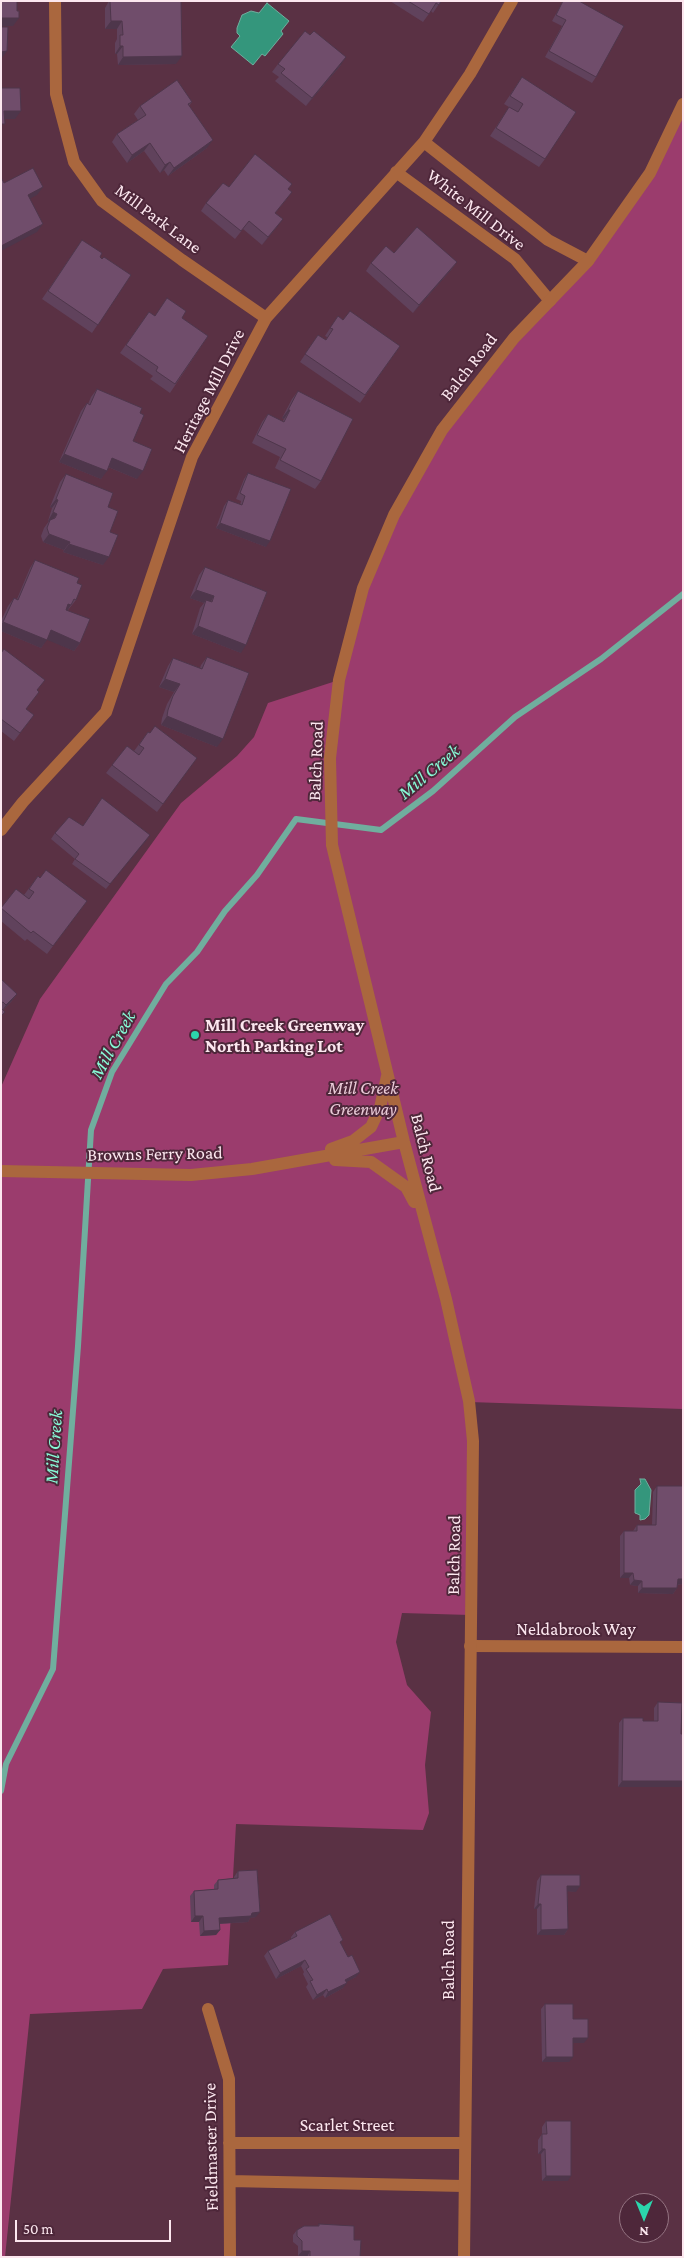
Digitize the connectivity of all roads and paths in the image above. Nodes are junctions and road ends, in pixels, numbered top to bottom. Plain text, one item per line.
1 (55, 1) edge
2 (512, 1) edge
3 (683, 104) edge
4 (424, 142) junction
5 (396, 172) junction
6 (588, 261) junction
7 (550, 301) junction
8 (266, 318) junction
9 (1, 830) edge
10 (388, 1074) junction
11 (404, 1142) junction
12 (308, 1158) junction
13 (1, 1171) edge
14 (425, 1225) junction
15 (470, 1646) junction
16 (683, 1647) edge
17 (208, 2009) dead end
18 (229, 2143) junction
19 (464, 2143) junction
20 (230, 2181) junction
21 (464, 2186) junction
22 (230, 2257) edge
23 (464, 2257) edge

1 - 8 street, Mill Park Lane
2 - 4 street, Heritage Mill Drive
3 - 6 street, Balch Road
4 - 5 street, Heritage Mill Drive
4 - 6 street, White Mill Drive
5 - 7 street, White Mill Drive
5 - 8 street, Heritage Mill Drive
6 - 7 street, Balch Road
7 - 10 street, Balch Road
8 - 9 street, Heritage Mill Drive
10 - 11 street, Balch Road
10 - 12 street, Browns Ferry Road
11 - 12 street, Browns Ferry Road
11 - 14 street, Balch Road
12 - 13 street, Browns Ferry Road
12 - 14 street, Browns Ferry Road
14 - 15 street, Balch Road
15 - 16 street, Neldabrook Way
15 - 19 street, Balch Road
17 - 18 street, Fieldmaster Drive
18 - 19 street, Scarlet Street
18 - 20 street, Fieldmaster Drive
19 - 21 street, Balch Road
20 - 21 street
20 - 22 street, Fieldmaster Drive
21 - 23 street, Balch Road

